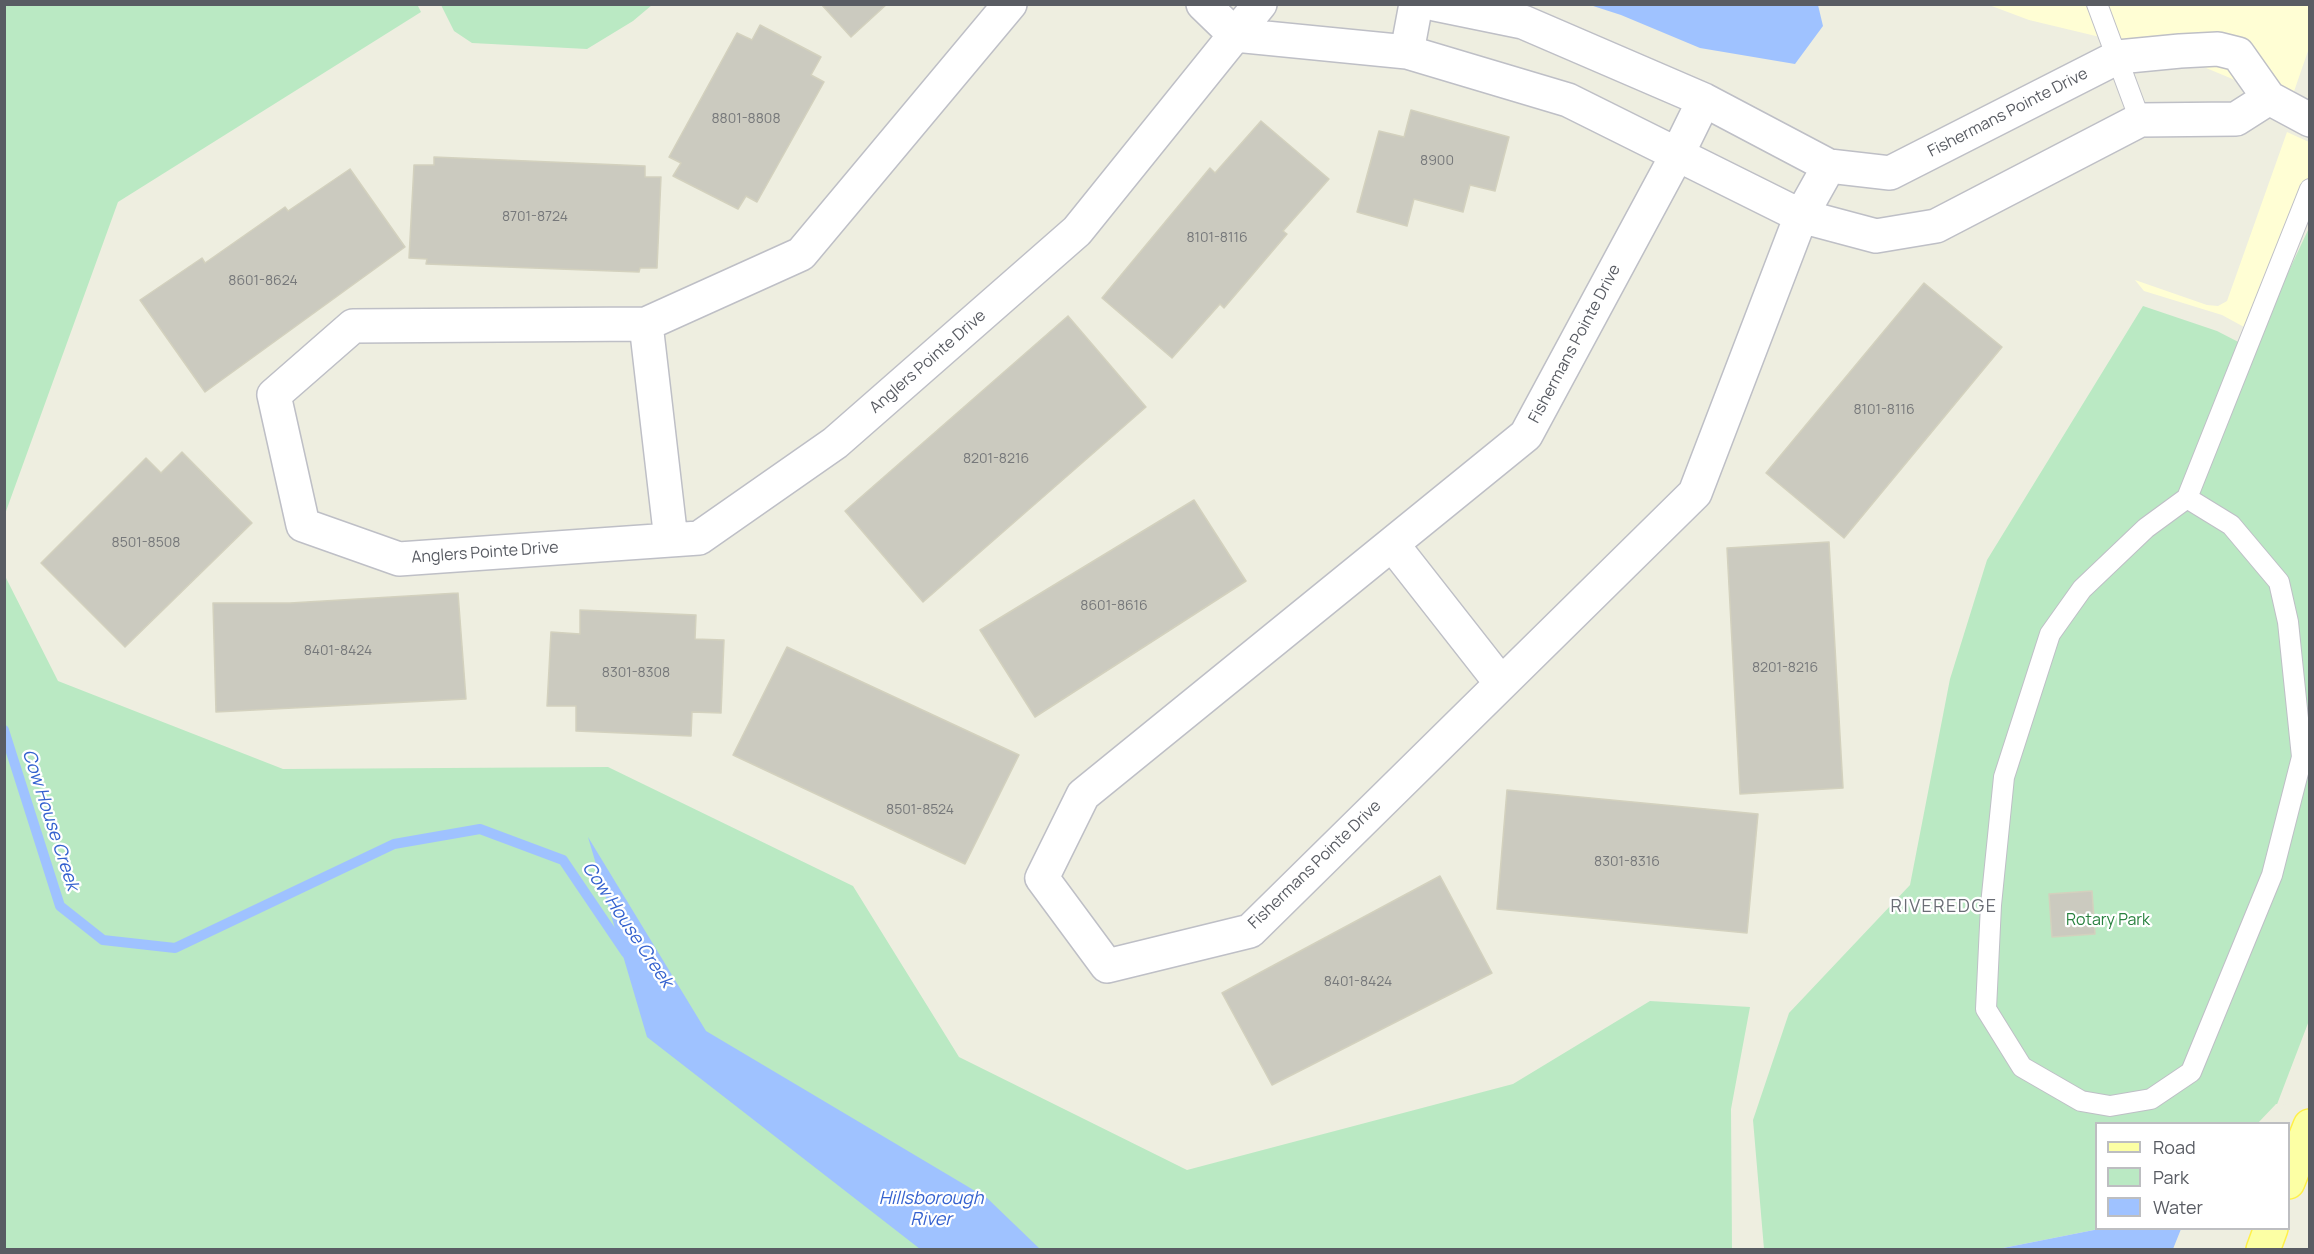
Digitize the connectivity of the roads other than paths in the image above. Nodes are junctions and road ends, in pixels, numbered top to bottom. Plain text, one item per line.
1 (1010, 4) edge
2 (1203, 4) edge
3 (1260, 4) edge
4 (1416, 4) edge
5 (1435, 4) edge
6 (2097, 4) edge
7 (1235, 35) junction
8 (1407, 52) junction
9 (2118, 57) junction
10 (2269, 98) junction
11 (1704, 100) junction
12 (2140, 120) junction
13 (2310, 120) edge
14 (1678, 153) junction
15 (1829, 166) junction
16 (2310, 189) edge
17 (1801, 216) junction
18 (646, 324) junction
19 (2187, 498) junction
20 (671, 540) junction
21 (1392, 544) junction
22 (1501, 683) junction
23 (2110, 1114) edge
24 (2310, 1126) edge
25 (2290, 1179) edge
26 (2270, 1230) edge
27 (2263, 1250) edge

1 - 18 street, Anglers Pointe Drive
2 - 7 street
3 - 7 street, Anglers Pointe Drive
4 - 8 street
5 - 11 street, Fishermans Pointe Drive
6 - 9 lane
7 - 8 street
7 - 20 street, Anglers Pointe Drive
8 - 14 street
9 - 10 street, Fishermans Pointe Drive
9 - 12 lane
9 - 15 street, Fishermans Pointe Drive
10 - 12 street
10 - 13 street, Fishermans Pointe Drive
11 - 14 street, Fishermans Pointe Drive
11 - 15 street, Fishermans Pointe Drive
12 - 17 street
14 - 17 street
14 - 21 street, Fishermans Pointe Drive
15 - 17 street, Fishermans Pointe Drive
16 - 19 lane
17 - 22 street, Fishermans Pointe Drive
18 - 20 street
18 - 20 street, Anglers Pointe Drive
19 - 23 lane
19 - 23 lane
21 - 22 street
21 - 22 street, Fishermans Pointe Drive
24 - 25 main road
26 - 27 main road

